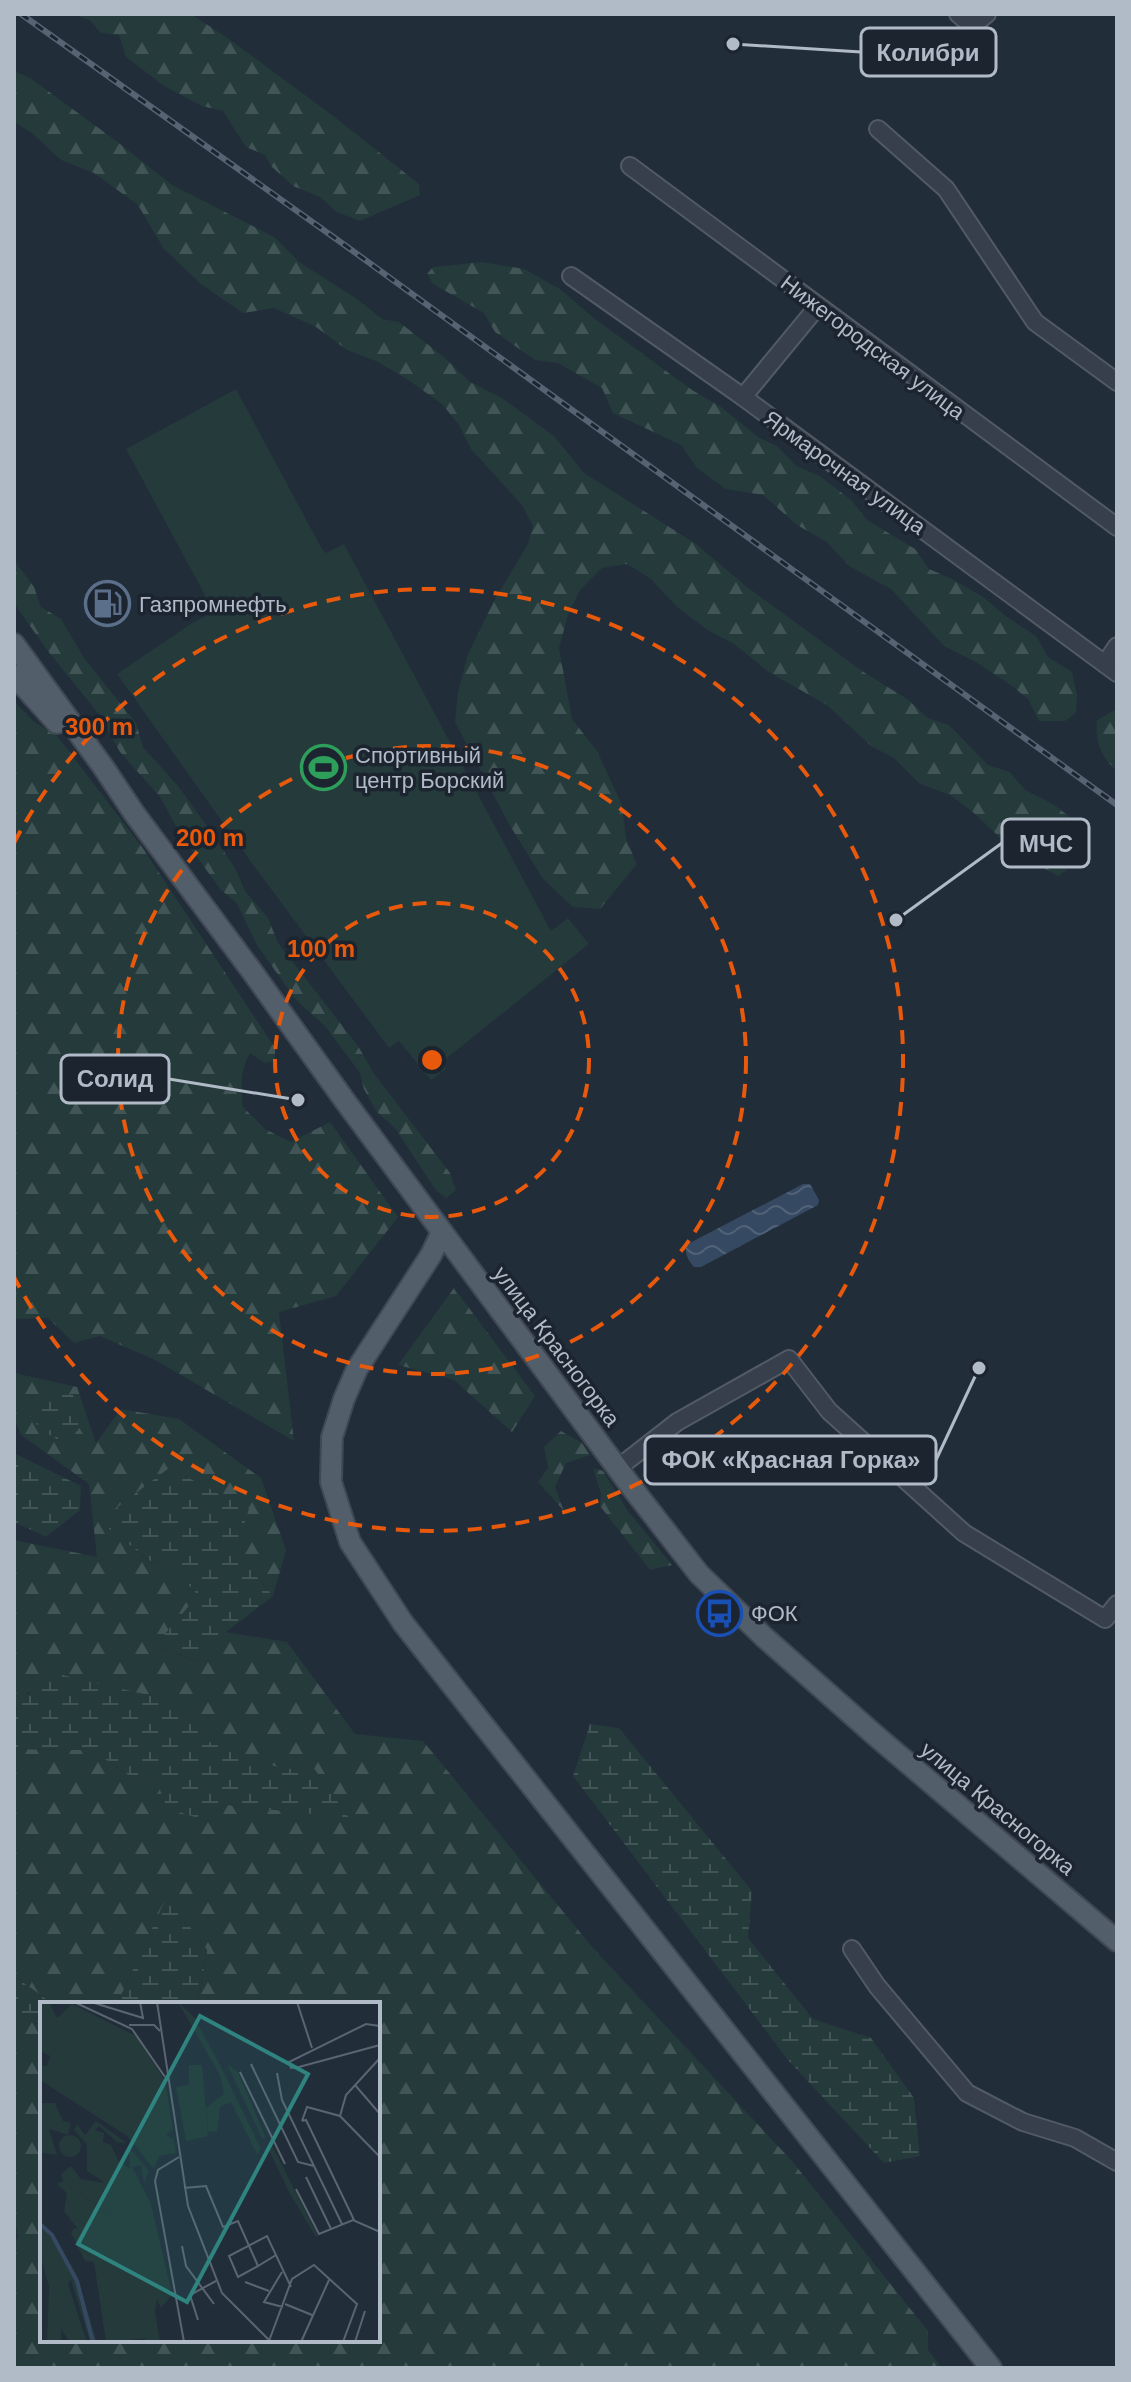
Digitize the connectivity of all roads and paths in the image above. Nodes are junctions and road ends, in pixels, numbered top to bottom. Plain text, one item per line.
1 (958, 14) edge
2 (987, 14) edge
3 (878, 129) dead end
4 (630, 166) dead end
5 (571, 276) dead end
6 (818, 306) junction
7 (1117, 382) edge
8 (743, 397) junction
9 (1117, 527) edge
10 (14, 644) edge
11 (1117, 646) edge
12 (1111, 668) edge
13 (14, 675) edge
14 (134, 813) junction
15 (442, 1232) junction
16 (618, 1468) junction
17 (1117, 1604) edge
18 (1117, 1941) edge
19 (852, 1949) dead end
20 (1117, 2162) edge
21 (991, 2368) edge

1 - 2 street
3 - 7 street
4 - 6 street, Нижегородская улица
5 - 8 street, Ярмарочная улица
6 - 8 street
6 - 9 street, Нижегородская улица
8 - 12 street, Ярмарочная улица
10 - 14 main road
11 - 12 street
13 - 14 main road
14 - 15 main road, улица Красногорка
15 - 16 main road, улица Красногорка
15 - 21 main road
16 - 17 street
16 - 18 main road, улица Красногорка
19 - 20 street

